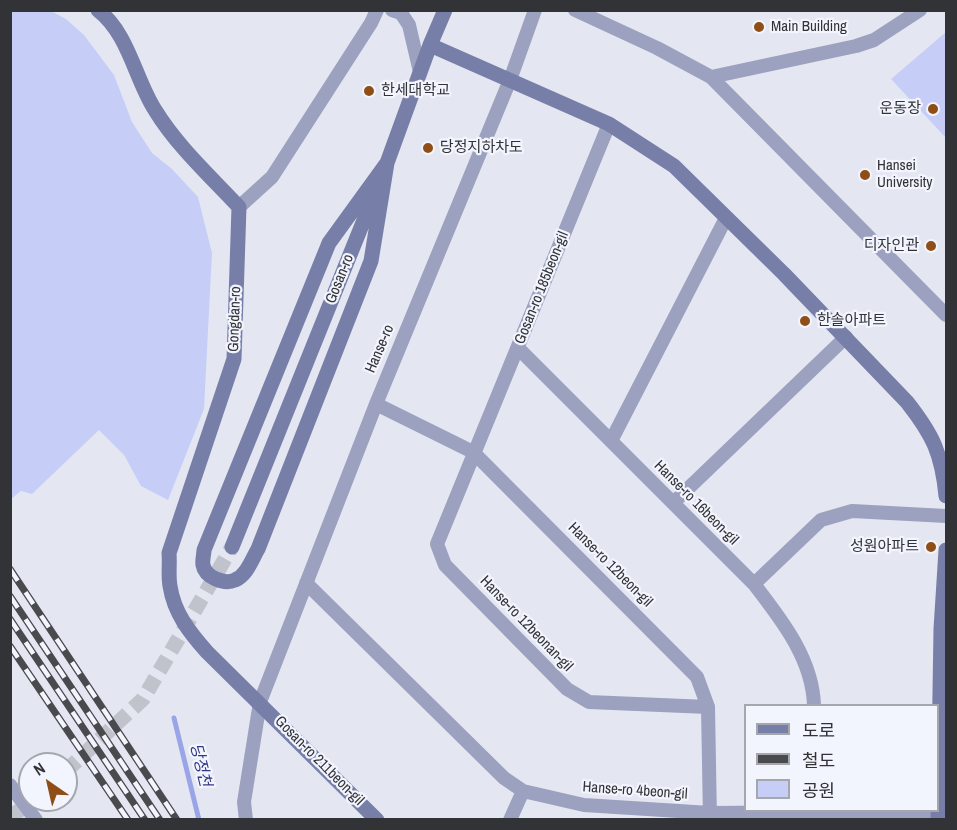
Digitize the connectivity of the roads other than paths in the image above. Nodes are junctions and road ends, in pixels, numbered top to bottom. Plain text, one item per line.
1 (98, 10) edge
2 (391, 10) edge
3 (445, 10) edge
4 (535, 10) edge
5 (575, 10) edge
6 (920, 10) edge
7 (374, 17) edge
8 (430, 45) junction
9 (420, 72) junction
10 (711, 76) junction
11 (510, 80) junction
12 (609, 124) junction
13 (387, 162) junction
14 (239, 207) junction
15 (726, 218) junction
16 (946, 315) edge
17 (846, 337) junction
18 (518, 348) junction
19 (376, 404) junction
20 (611, 441) junction
21 (473, 452) junction
22 (946, 496) edge
23 (673, 503) junction
24 (946, 516) edge
25 (232, 547) tunnel mouth
26 (946, 550) edge
27 (306, 583) junction
28 (754, 584) junction
29 (260, 702) junction
30 (814, 704) edge
31 (708, 707) junction
32 (939, 750) edge
33 (10, 785) edge
34 (523, 791) junction
35 (793, 812) edge
36 (710, 816) edge
37 (36, 819) edge
38 (246, 819) edge
39 (377, 819) edge
40 (510, 819) edge

1 - 14 street
2 - 7 street
2 - 9 street
3 - 8 street, Gosan-ro
4 - 11 street, Hanse-ro
5 - 10 street
6 - 10 street
7 - 14 street
8 - 9 street, Gosan-ro
8 - 11 street
9 - 13 street, Gosan-ro
10 - 16 street
11 - 12 street
11 - 19 street, Hanse-ro
12 - 15 street
12 - 18 street, Gosan-ro 185beon-gil
13 - 13 street
13 - 25 street, Gosan-ro
14 - 29 street, Gongdan-ro
15 - 17 street
15 - 20 street
17 - 22 street
17 - 23 street
18 - 20 street, Hanse-ro 16beon-gil
18 - 21 street, Gosan-ro 185beon-gil
19 - 21 street, Hanse-ro 12beon-gil
19 - 27 street, Hanse-ro
20 - 23 street, Hanse-ro 16beon-gil
21 - 31 street, Hanse-ro 12beon-gil
21 - 31 street, Hanse-ro 12beonan-gil
23 - 28 street, Hanse-ro 16beon-gil
24 - 28 street
26 - 32 street
27 - 29 street, Hanse-ro
27 - 34 street, Hanse-ro 4beon-gil
28 - 30 street, Hanse-ro 16beon-gil
29 - 38 street, Hanse-ro
29 - 39 street, Gosan-ro 211beon-gil
31 - 36 street, Hanse-ro 12beon-gil
33 - 37 street
34 - 36 street, Hanse-ro 4beon-gil
34 - 40 street
35 - 36 street, Hanse-ro 4beon-gil

